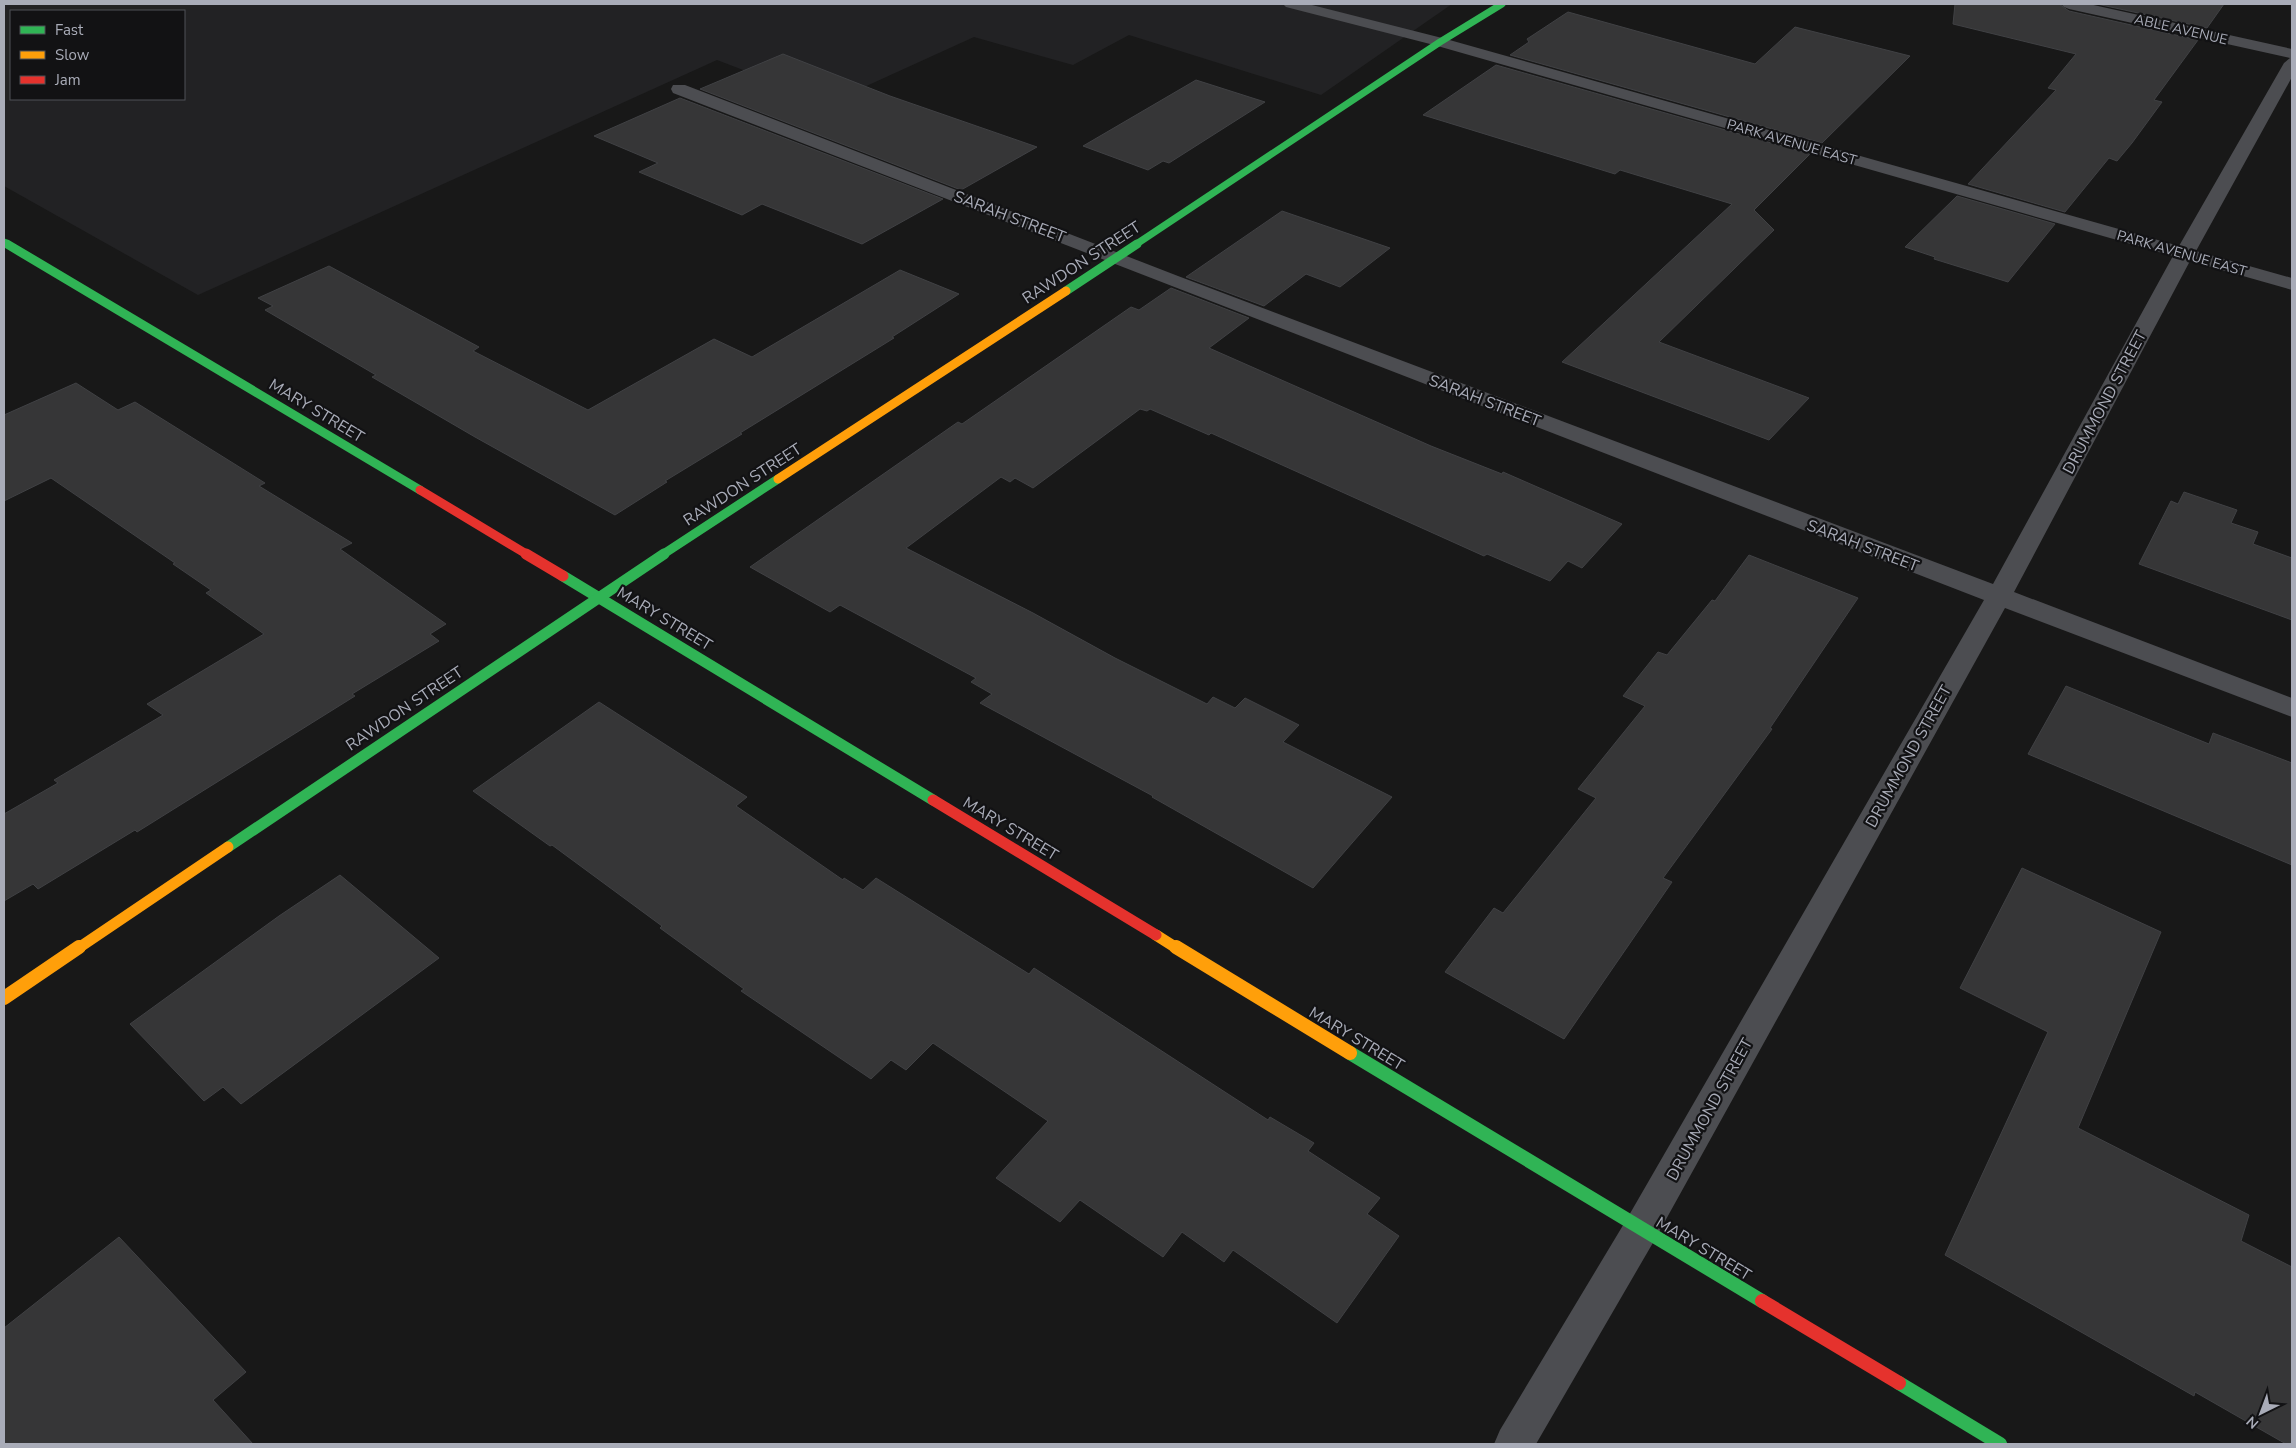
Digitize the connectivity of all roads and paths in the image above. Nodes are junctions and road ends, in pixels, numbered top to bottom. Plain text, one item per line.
1 (1291, 4) edge
2 (1502, 4) edge
3 (2069, 4) edge
4 (1440, 42) junction
5 (2292, 54) edge
6 (2292, 63) edge
7 (679, 89) dead end
8 (4, 242) edge
9 (2184, 254) junction
10 (1117, 258) junction
11 (2292, 284) edge
12 (1999, 596) junction
13 (598, 597) junction
14 (2292, 708) edge
15 (4, 998) edge
16 (1641, 1229) junction
17 (1514, 1444) edge
18 (2000, 1444) edge

1 - 4 street, PARK AVENUE EAST
2 - 4 street, RAWDON STREET
3 - 5 street, ABLE AVENUE
4 - 9 street, PARK AVENUE EAST
4 - 10 street, RAWDON STREET
6 - 9 street, DRUMMOND STREET
7 - 10 street, SARAH STREET
8 - 13 street, MARY STREET
9 - 11 street, PARK AVENUE EAST
9 - 12 street, DRUMMOND STREET
10 - 12 street, SARAH STREET
10 - 13 street, RAWDON STREET
12 - 14 street, SARAH STREET
12 - 16 street, DRUMMOND STREET
13 - 15 street, RAWDON STREET
13 - 16 street, MARY STREET
16 - 17 street, DRUMMOND STREET
16 - 18 street, MARY STREET

